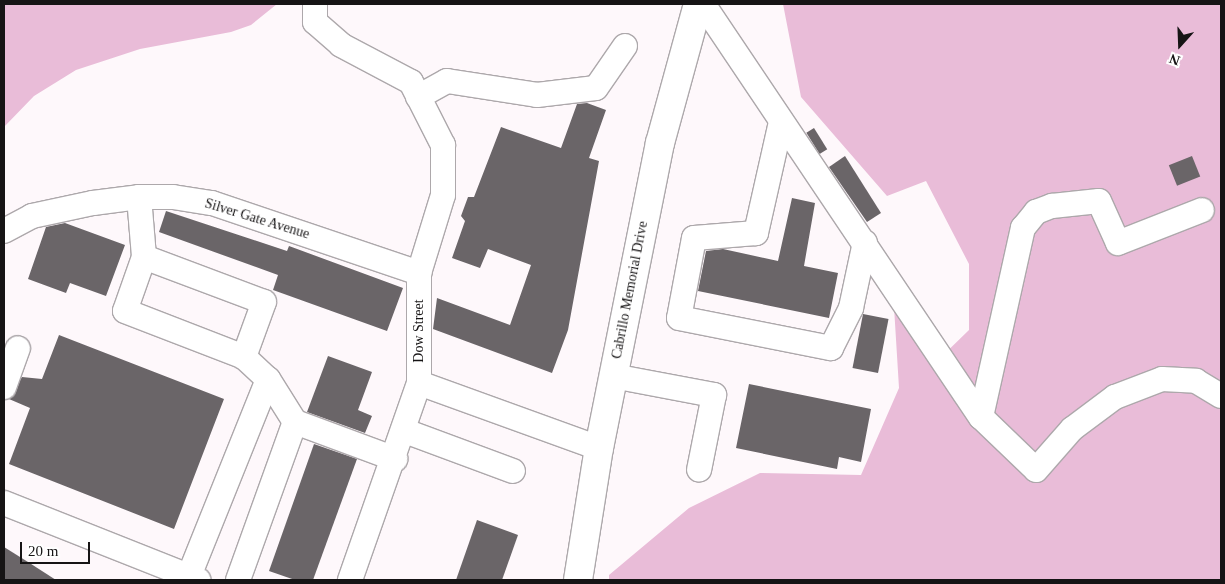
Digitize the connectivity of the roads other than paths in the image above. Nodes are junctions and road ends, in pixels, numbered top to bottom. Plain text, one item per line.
1 (315, 4) edge
2 (698, 4) edge
3 (703, 4) edge
4 (625, 46) dead end
5 (415, 89) junction
6 (781, 122) junction
7 (139, 197) junction
8 (1202, 210) dead end
9 (4, 231) edge
10 (865, 242) junction
11 (144, 257) junction
12 (419, 273) junction
13 (18, 348) dead end
14 (244, 357) junction
15 (613, 376) junction
16 (268, 379) junction
17 (419, 383) junction
18 (4, 387) edge
19 (1221, 396) edge
20 (981, 417) junction
21 (295, 422) junction
22 (405, 431) junction
23 (599, 448) junction
24 (395, 459) junction
25 (698, 470) dead end
26 (513, 471) dead end
27 (4, 503) edge
28 (153, 572) edge
29 (194, 578) edge
30 (238, 580) edge
31 (350, 580) edge
32 (578, 580) edge

1 - 5 street
2 - 15 main road, Cabrillo Memorial Drive
3 - 6 street
4 - 5 street
5 - 12 street, Dow Street
6 - 10 street
6 - 10 street
7 - 9 street, Silver Gate Avenue
7 - 11 street
7 - 12 street, Silver Gate Avenue
8 - 20 street
10 - 20 street
11 - 14 street
11 - 14 street
12 - 17 street, Dow Street
13 - 18 street
14 - 16 street
15 - 23 main road, Cabrillo Memorial Drive
15 - 25 street
16 - 21 street
16 - 29 street
17 - 22 street, Dow Street
17 - 23 street
19 - 20 street
21 - 24 street
21 - 30 street
22 - 24 street, Dow Street
22 - 26 street
23 - 32 main road, Cabrillo Memorial Drive
24 - 31 street, Dow Street
27 - 28 street
28 - 29 street

